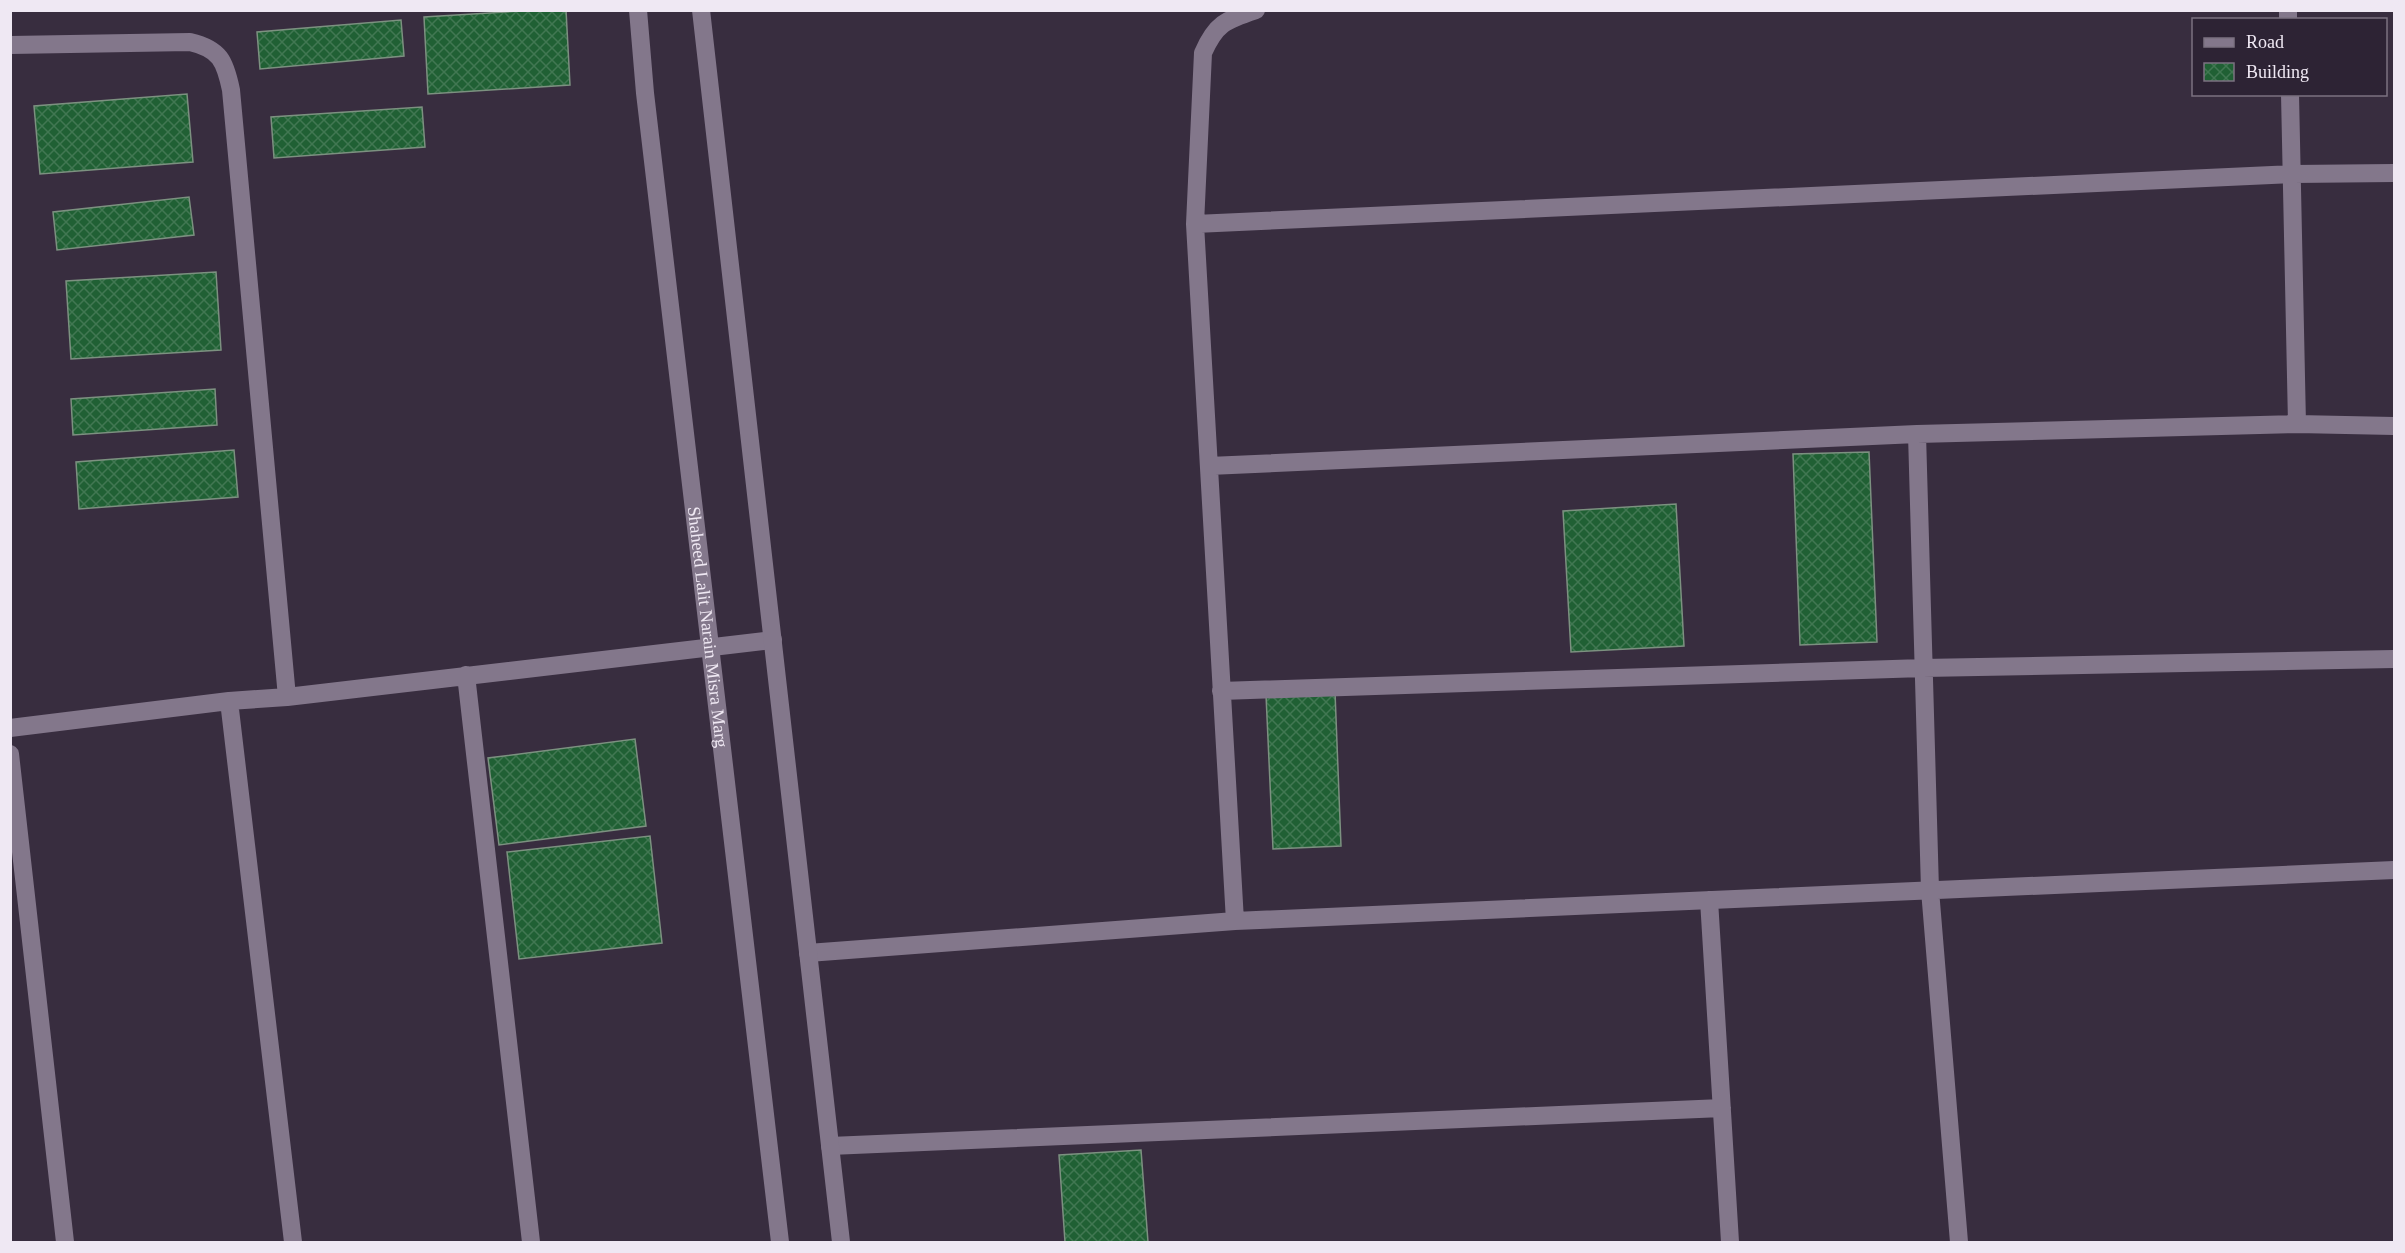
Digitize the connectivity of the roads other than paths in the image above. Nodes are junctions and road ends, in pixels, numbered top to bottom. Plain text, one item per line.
1 (638, 10) edge
2 (701, 10) edge
3 (1256, 10) edge
4 (10, 45) edge
5 (2290, 96) edge
6 (2394, 173) edge
7 (2292, 174) junction
8 (1195, 224) junction
9 (2297, 424) junction
10 (2394, 426) edge
11 (1917, 434) junction
12 (1209, 466) junction
13 (773, 640) junction
14 (710, 647) junction
15 (2394, 659) edge
16 (1923, 668) junction
17 (466, 675) junction
18 (1221, 691) junction
19 (287, 697) junction
20 (229, 701) junction
21 (10, 728) edge
22 (10, 754) edge
23 (2394, 870) edge
24 (1930, 890) junction
25 (1709, 900) junction
26 (1235, 921) junction
27 (808, 953) junction
28 (1722, 1108) junction
29 (830, 1146) junction
30 (65, 1242) edge
31 (293, 1242) edge
32 (531, 1242) edge
33 (780, 1242) edge
34 (841, 1242) edge
35 (1730, 1242) edge
36 (1959, 1242) edge

1 - 14 street, Shaheed Lalit Narain Misra Marg
2 - 13 street
3 - 8 street
4 - 19 street
5 - 7 street
6 - 7 street
7 - 8 street
7 - 9 street
8 - 12 street
9 - 10 street
9 - 11 street
11 - 12 street
11 - 16 street
12 - 18 street
13 - 14 street
13 - 27 street
14 - 17 street
14 - 33 street, Shaheed Lalit Narain Misra Marg
15 - 16 street
16 - 18 street
16 - 24 street
17 - 19 street
17 - 32 street
18 - 26 street
19 - 20 street
20 - 21 street
20 - 31 street
22 - 30 street
23 - 24 street
24 - 25 street
24 - 36 street
25 - 26 street
25 - 28 street
26 - 27 street
27 - 29 street
28 - 29 street
28 - 35 street
29 - 34 street

